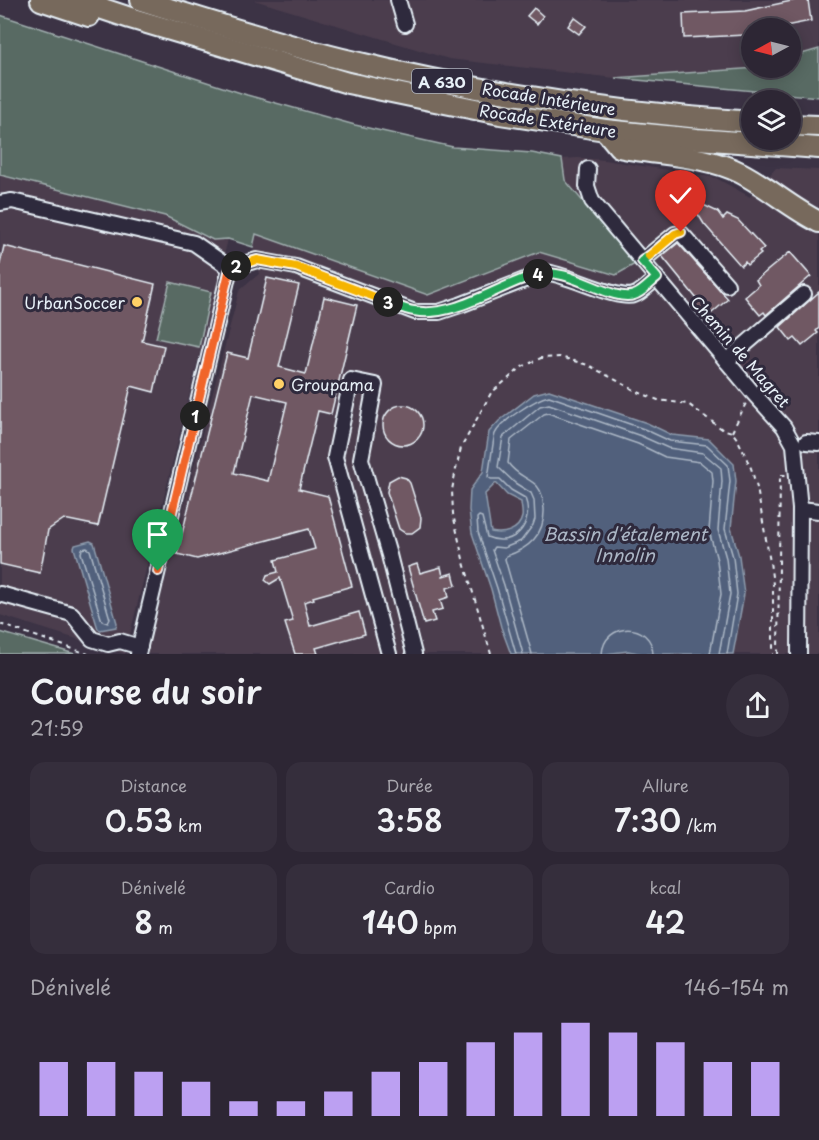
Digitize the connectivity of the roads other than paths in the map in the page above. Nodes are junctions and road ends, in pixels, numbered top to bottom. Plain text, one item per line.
1 (41, 0) edge
2 (76, 0) edge
3 (141, 0) edge
4 (398, 0) edge
5 (130, 18) junction
6 (405, 24) dead end
7 (741, 121) edge
8 (801, 125) edge
9 (819, 126) edge
10 (605, 130) junction
11 (819, 148) edge
12 (588, 169) dead end
13 (0, 203) edge
14 (819, 222) edge
15 (642, 261) junction
16 (230, 268) junction
17 (657, 278) junction
18 (727, 285) dead end
19 (804, 294) dead end
20 (726, 361) junction
21 (363, 467) junction
22 (339, 476) junction
23 (800, 509) junction
24 (819, 511) edge
25 (389, 555) junction
26 (363, 562) junction
27 (0, 594) edge
28 (139, 651) edge
29 (389, 654) edge
30 (414, 654) edge
31 (799, 654) edge

1 - 5 highway
2 - 5 highway, Rocade Extérieure / A 630
3 - 7 highway, Rocade Intérieure / A 630
4 - 6 street
5 - 10 highway, Rocade Extérieure / A 630
8 - 9 highway
10 - 11 highway, Rocade Extérieure / A 630
10 - 14 highway
12 - 15 street, Chemin de Magret
13 - 16 street
15 - 17 street, Chemin de Magret
15 - 18 street
16 - 17 street
16 - 28 street
17 - 20 street, Chemin de Magret
19 - 20 street
20 - 23 street, Chemin de Magret
21 - 22 street
21 - 22 street
21 - 25 street
22 - 26 street
23 - 24 street
23 - 31 street, Chemin de Magret
25 - 26 street
25 - 30 street
26 - 29 street
27 - 28 street

